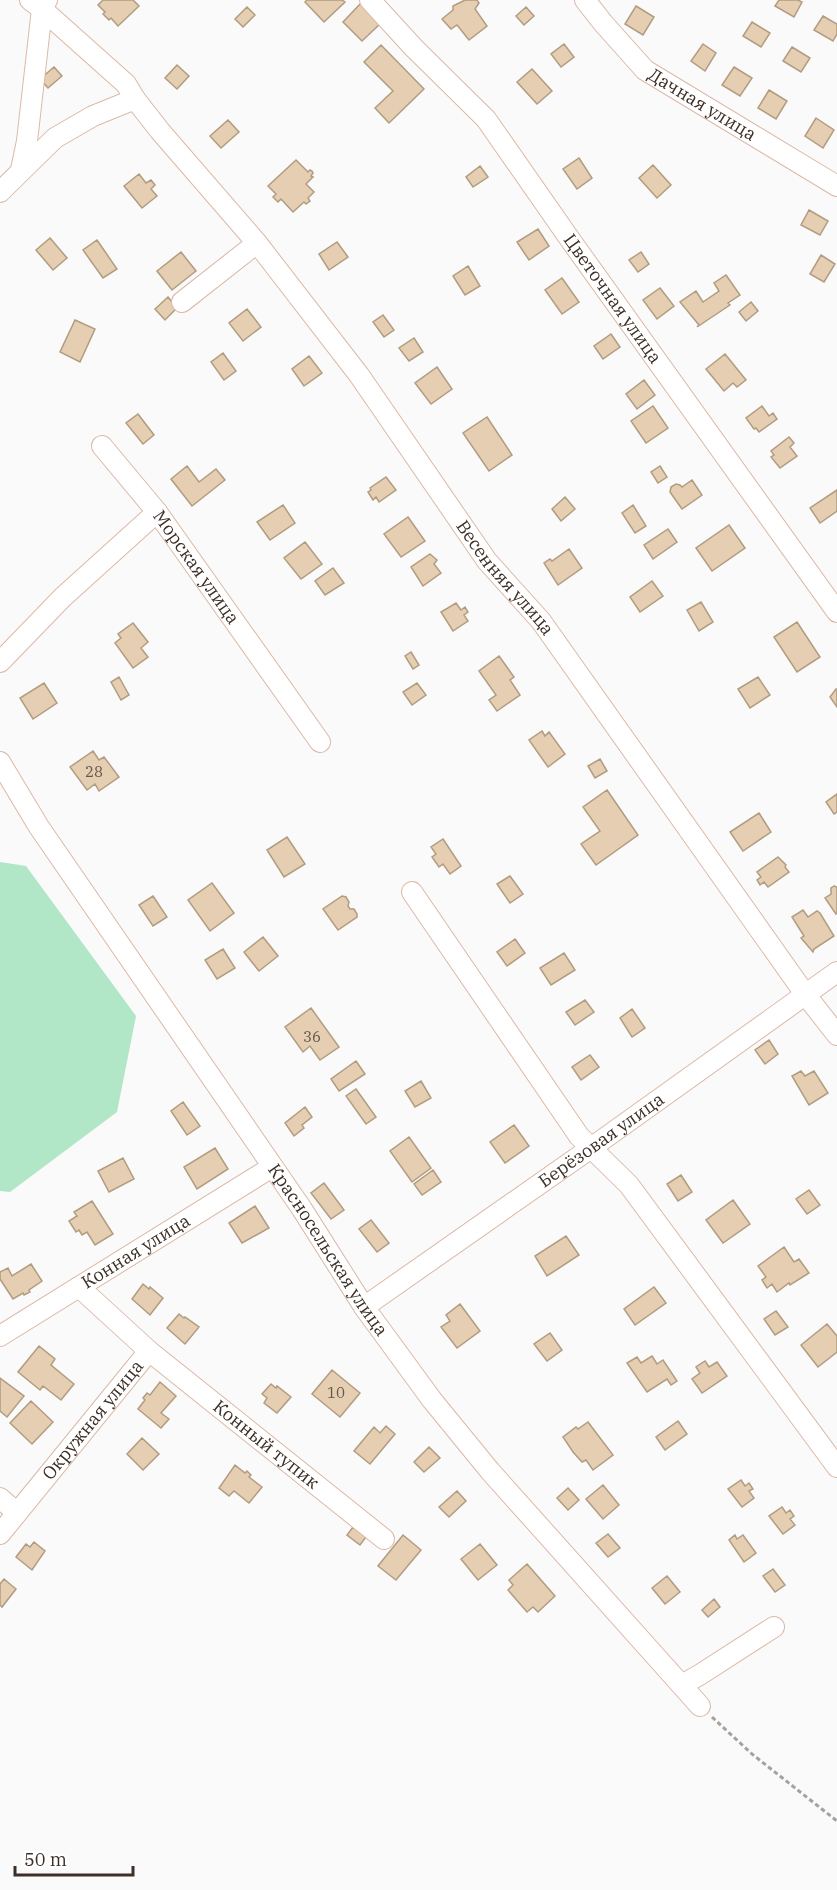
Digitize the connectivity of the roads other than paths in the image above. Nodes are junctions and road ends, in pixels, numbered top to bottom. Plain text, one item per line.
1 (370, 0) edge
2 (585, 0) edge
3 (40, 3) edge
4 (135, 99) junction
5 (21, 170) junction
6 (837, 186) edge
7 (0, 192) edge
8 (257, 243) junction
9 (182, 302) dead end
10 (102, 446) dead end
11 (157, 512) junction
12 (837, 612) edge
13 (0, 662) edge
14 (320, 742) dead end
15 (0, 762) edge
16 (412, 892) dead end
17 (837, 972) edge
18 (805, 994) junction
19 (837, 1035) edge
20 (591, 1148) junction
21 (272, 1167) junction
22 (79, 1287) junction
23 (364, 1307) junction
24 (0, 1336) edge
25 (149, 1351) junction
26 (837, 1467) edge
27 (0, 1498) edge
28 (17, 1513) junction
29 (0, 1534) edge
30 (384, 1539) dead end
31 (774, 1627) dead end
32 (682, 1685) junction
33 (700, 1706) road end

1 - 12 street, Цветочная улица
2 - 6 street, Дачная улица
3 - 4 street, Весенняя улица
3 - 5 street
4 - 5 street
4 - 8 street, Весенняя улица
5 - 7 street
8 - 9 street
8 - 18 street, Весенняя улица
10 - 11 street
11 - 13 street, Морская улица
11 - 14 street, Морская улица
15 - 21 street, Красносельская улица
16 - 20 street
17 - 18 street, Берёзовая улица
18 - 19 street, Весенняя улица
18 - 20 street, Берёзовая улица
20 - 23 street, Берёзовая улица
20 - 26 street
21 - 22 street, Конная улица
21 - 23 street, Красносельская улица
22 - 24 street, Конная улица
22 - 25 street, Окружная улица
23 - 32 street, Красносельская улица
25 - 28 street, Окружная улица
25 - 30 street, Конный тупик
27 - 28 street
28 - 29 street, Окружная улица
31 - 32 street
32 - 33 street, Красносельская улица

